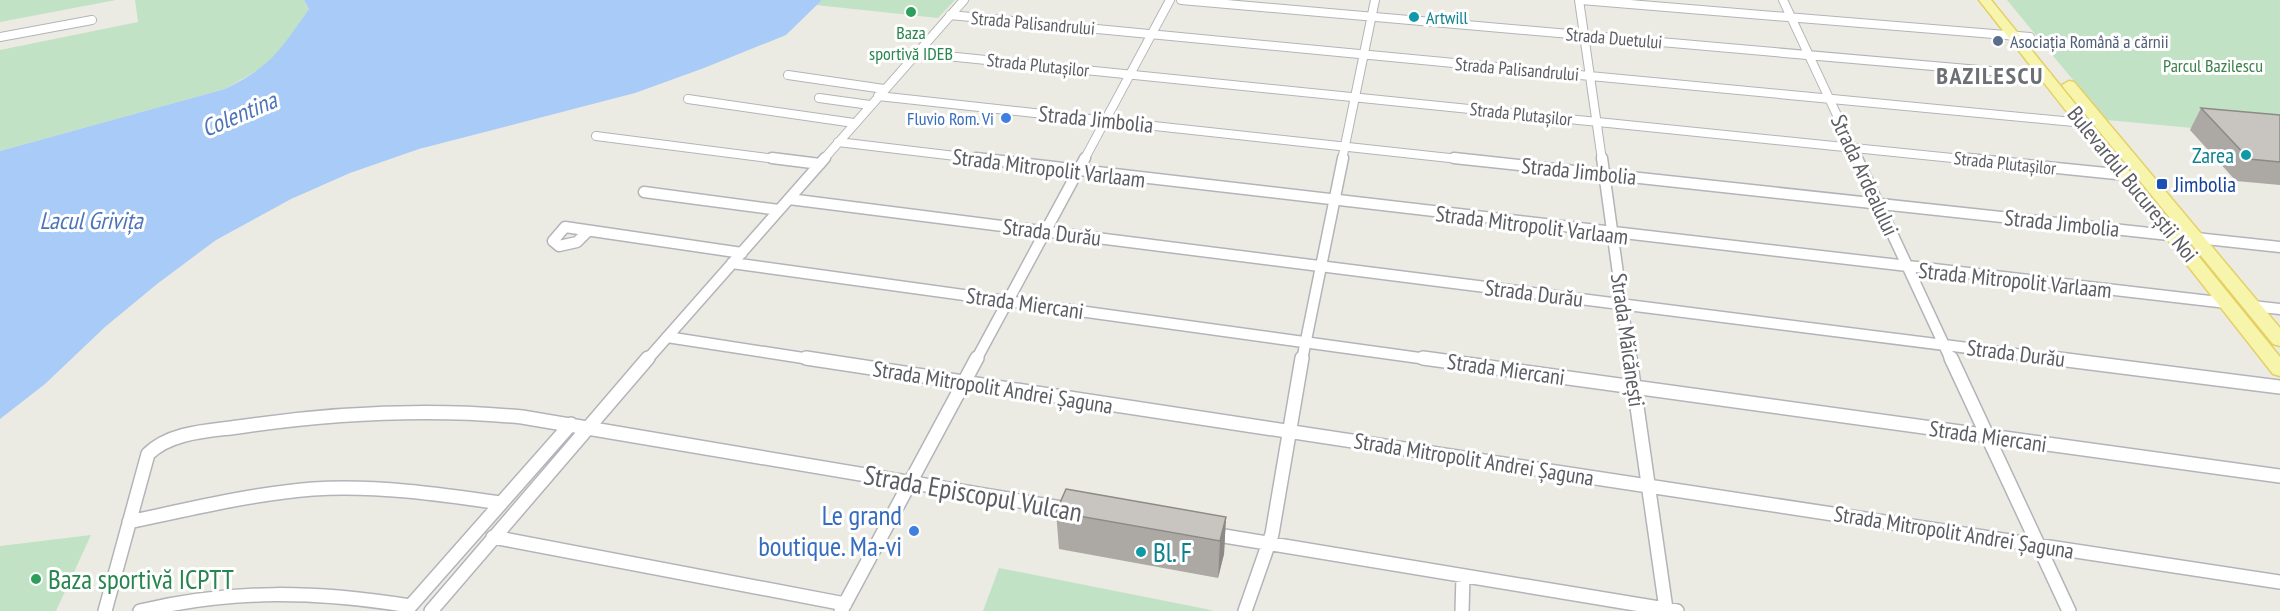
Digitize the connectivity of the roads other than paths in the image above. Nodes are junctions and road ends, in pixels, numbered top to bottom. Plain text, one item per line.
1 (964, 0) edge
2 (1170, 0) edge
3 (1180, 0) edge
4 (1375, 0) edge
5 (1580, 0) edge
6 (1783, 0) edge
7 (1985, 0) edge
8 (1999, 0) edge
9 (950, 15) junction
10 (1372, 16) junction
11 (1791, 18) junction
12 (92, 20) dead end
13 (1152, 34) junction
14 (1584, 35) junction
15 (2014, 36) junction
16 (2030, 37) junction
17 (0, 38) edge
18 (917, 53) junction
19 (1364, 54) junction
20 (1809, 56) junction
21 (789, 75) dead end
22 (1130, 75) junction
23 (1590, 76) junction
24 (2047, 76) junction
25 (881, 92) junction
26 (819, 98) dead end
27 (1354, 98) junction
28 (688, 99) dead end
29 (1829, 99) junction
30 (870, 105) junction
31 (1106, 120) junction
32 (1596, 122) junction
33 (854, 123) junction
34 (2084, 123) junction
35 (596, 136) dead end
36 (838, 142) junction
37 (1344, 146) junction
38 (1852, 148) junction
39 (815, 163) junction
40 (1078, 172) junction
41 (1603, 174) junction
42 (2126, 175) junction
43 (644, 192) dead end
44 (789, 199) junction
45 (1332, 201) junction
46 (1878, 204) junction
47 (779, 210) junction
48 (588, 231) dead end
49 (1046, 232) junction
50 (1613, 234) junction
51 (2174, 236) junction
52 (2195, 238) junction
53 (2280, 247) edge
54 (742, 253) junction
55 (732, 263) junction
56 (1319, 267) junction
57 (1909, 268) junction
58 (1007, 301) junction
59 (2227, 303) junction
60 (1623, 304) junction
61 (2252, 306) junction
62 (2280, 309) edge
63 (667, 337) junction
64 (2280, 340) edge
65 (1305, 341) junction
66 (1944, 344) junction
67 (2280, 370) edge
68 (962, 383) junction
69 (1634, 387) junction
70 (2280, 387) edge
71 (571, 424) junction
72 (589, 426) junction
73 (1288, 432) junction
74 (1987, 436) junction
75 (2280, 476) edge
76 (908, 482) junction
77 (1647, 486) junction
78 (500, 503) junction
79 (1092, 514) edge
80 (129, 522) junction
81 (1197, 532) edge
82 (494, 537) junction
83 (1269, 544) junction
84 (2039, 545) junction
85 (1464, 576) junction
86 (2280, 582) edge
87 (843, 608) edge
88 (408, 609) edge
89 (1671, 610) edge
90 (105, 611) edge
91 (140, 611) edge
92 (431, 611) edge
93 (1245, 611) edge
94 (1462, 611) edge
95 (2069, 611) edge

1 - 9 street
2 - 13 street
3 - 10 street, Strada Duetului
4 - 10 street
5 - 11 street
5 - 14 street, Strada Măicănești
6 - 11 street, Strada Ardealului
7 - 15 main road, Bulevardul Bucureștii Noi
8 - 16 main road, Bulevardul Bucureștii Noi
9 - 13 street, Strada Palisandrului
9 - 18 street
10 - 14 street, Strada Duetului
10 - 19 street
11 - 15 street
11 - 20 street, Strada Ardealului
12 - 17 street
13 - 19 street, Strada Palisandrului
13 - 22 street
14 - 20 street, Strada Duetului
14 - 23 street, Strada Măicănești
15 - 16 street
15 - 24 main road, Bulevardul Bucureștii Noi
16 - 52 main road, Bulevardul Bucureștii Noi
18 - 22 street, Strada Plutașilor
18 - 25 street
19 - 23 street, Strada Palisandrului
19 - 27 street
20 - 24 street, Strada Duetului
20 - 29 street, Strada Ardealului
21 - 25 street, Strada Jimbolia
22 - 27 street, Strada Plutașilor
22 - 31 street
23 - 29 street, Strada Palisandrului
23 - 32 street, Strada Măicănești
24 - 34 main road, Bulevardul Bucureștii Noi
25 - 30 street
25 - 31 street, Strada Jimbolia
26 - 30 street
27 - 32 street, Strada Plutașilor
27 - 37 street
28 - 33 street
29 - 34 street, Strada Palisandrului
29 - 38 street, Strada Ardealului
30 - 33 street
31 - 37 street, Strada Jimbolia
31 - 40 street
32 - 38 street, Strada Plutașilor
32 - 41 street, Strada Măicănești
33 - 36 street
34 - 42 main road, Bulevardul Bucureștii Noi
35 - 39 street
36 - 39 street
36 - 40 street, Strada Mitropolit Varlaam
37 - 41 street, Strada Jimbolia
37 - 45 street
38 - 42 street, Strada Plutașilor
38 - 46 street, Strada Ardealului
39 - 44 street
40 - 45 street, Strada Mitropolit Varlaam
40 - 49 street
41 - 46 street, Strada Jimbolia
41 - 50 street, Strada Măicănești
42 - 51 main road, Bulevardul Bucureștii Noi
43 - 47 street
44 - 47 street
44 - 49 street, Strada Durău
45 - 50 street, Strada Mitropolit Varlaam
45 - 56 street
46 - 51 street, Strada Jimbolia
46 - 57 street, Strada Ardealului
47 - 54 street
48 - 54 street
49 - 56 street, Strada Durău
49 - 58 street
50 - 57 street, Strada Mitropolit Varlaam
50 - 60 street, Strada Măicănești
51 - 52 street, Strada Jimbolia
51 - 59 main road, Bulevardul Bucureștii Noi
52 - 53 street, Strada Jimbolia
52 - 61 main road, Bulevardul Bucureștii Noi
54 - 55 street
55 - 58 street, Strada Miercani
55 - 63 street
56 - 60 street, Strada Durău
56 - 65 street
57 - 59 street, Strada Mitropolit Varlaam
57 - 66 street, Strada Ardealului
58 - 65 street, Strada Miercani
58 - 68 street
59 - 67 main road, Bulevardul Bucureștii Noi
60 - 66 street, Strada Durău
60 - 69 street, Strada Măicănești
61 - 62 street
61 - 64 main road, Bulevardul Bucureștii Noi
63 - 68 street, Strada Mitropolit Andrei Șaguna
63 - 72 street
65 - 69 street, Strada Miercani
65 - 73 street
66 - 70 street, Strada Durău
66 - 74 street, Strada Ardealului
68 - 73 street, Strada Mitropolit Andrei Șaguna
68 - 76 street
69 - 74 street, Strada Miercani
69 - 77 street, Strada Măicănești
71 - 72 street, Strada Episcopul Vulcan
71 - 78 street
71 - 80 street, Strada Episcopul Vulcan
72 - 76 street, Strada Episcopul Vulcan
72 - 82 street
73 - 77 street, Strada Mitropolit Andrei Șaguna
73 - 83 street
74 - 75 street, Strada Miercani
74 - 84 street, Strada Ardealului
76 - 79 street, Strada Episcopul Vulcan
76 - 87 street
77 - 84 street, Strada Mitropolit Andrei Șaguna
77 - 89 street, Strada Măicănești
78 - 80 street
78 - 88 street
80 - 90 street
81 - 83 street
82 - 87 street
82 - 92 street
83 - 85 street
83 - 93 street
84 - 86 street, Strada Mitropolit Andrei Șaguna
84 - 95 street, Strada Ardealului
85 - 89 street
85 - 94 street
88 - 91 street

